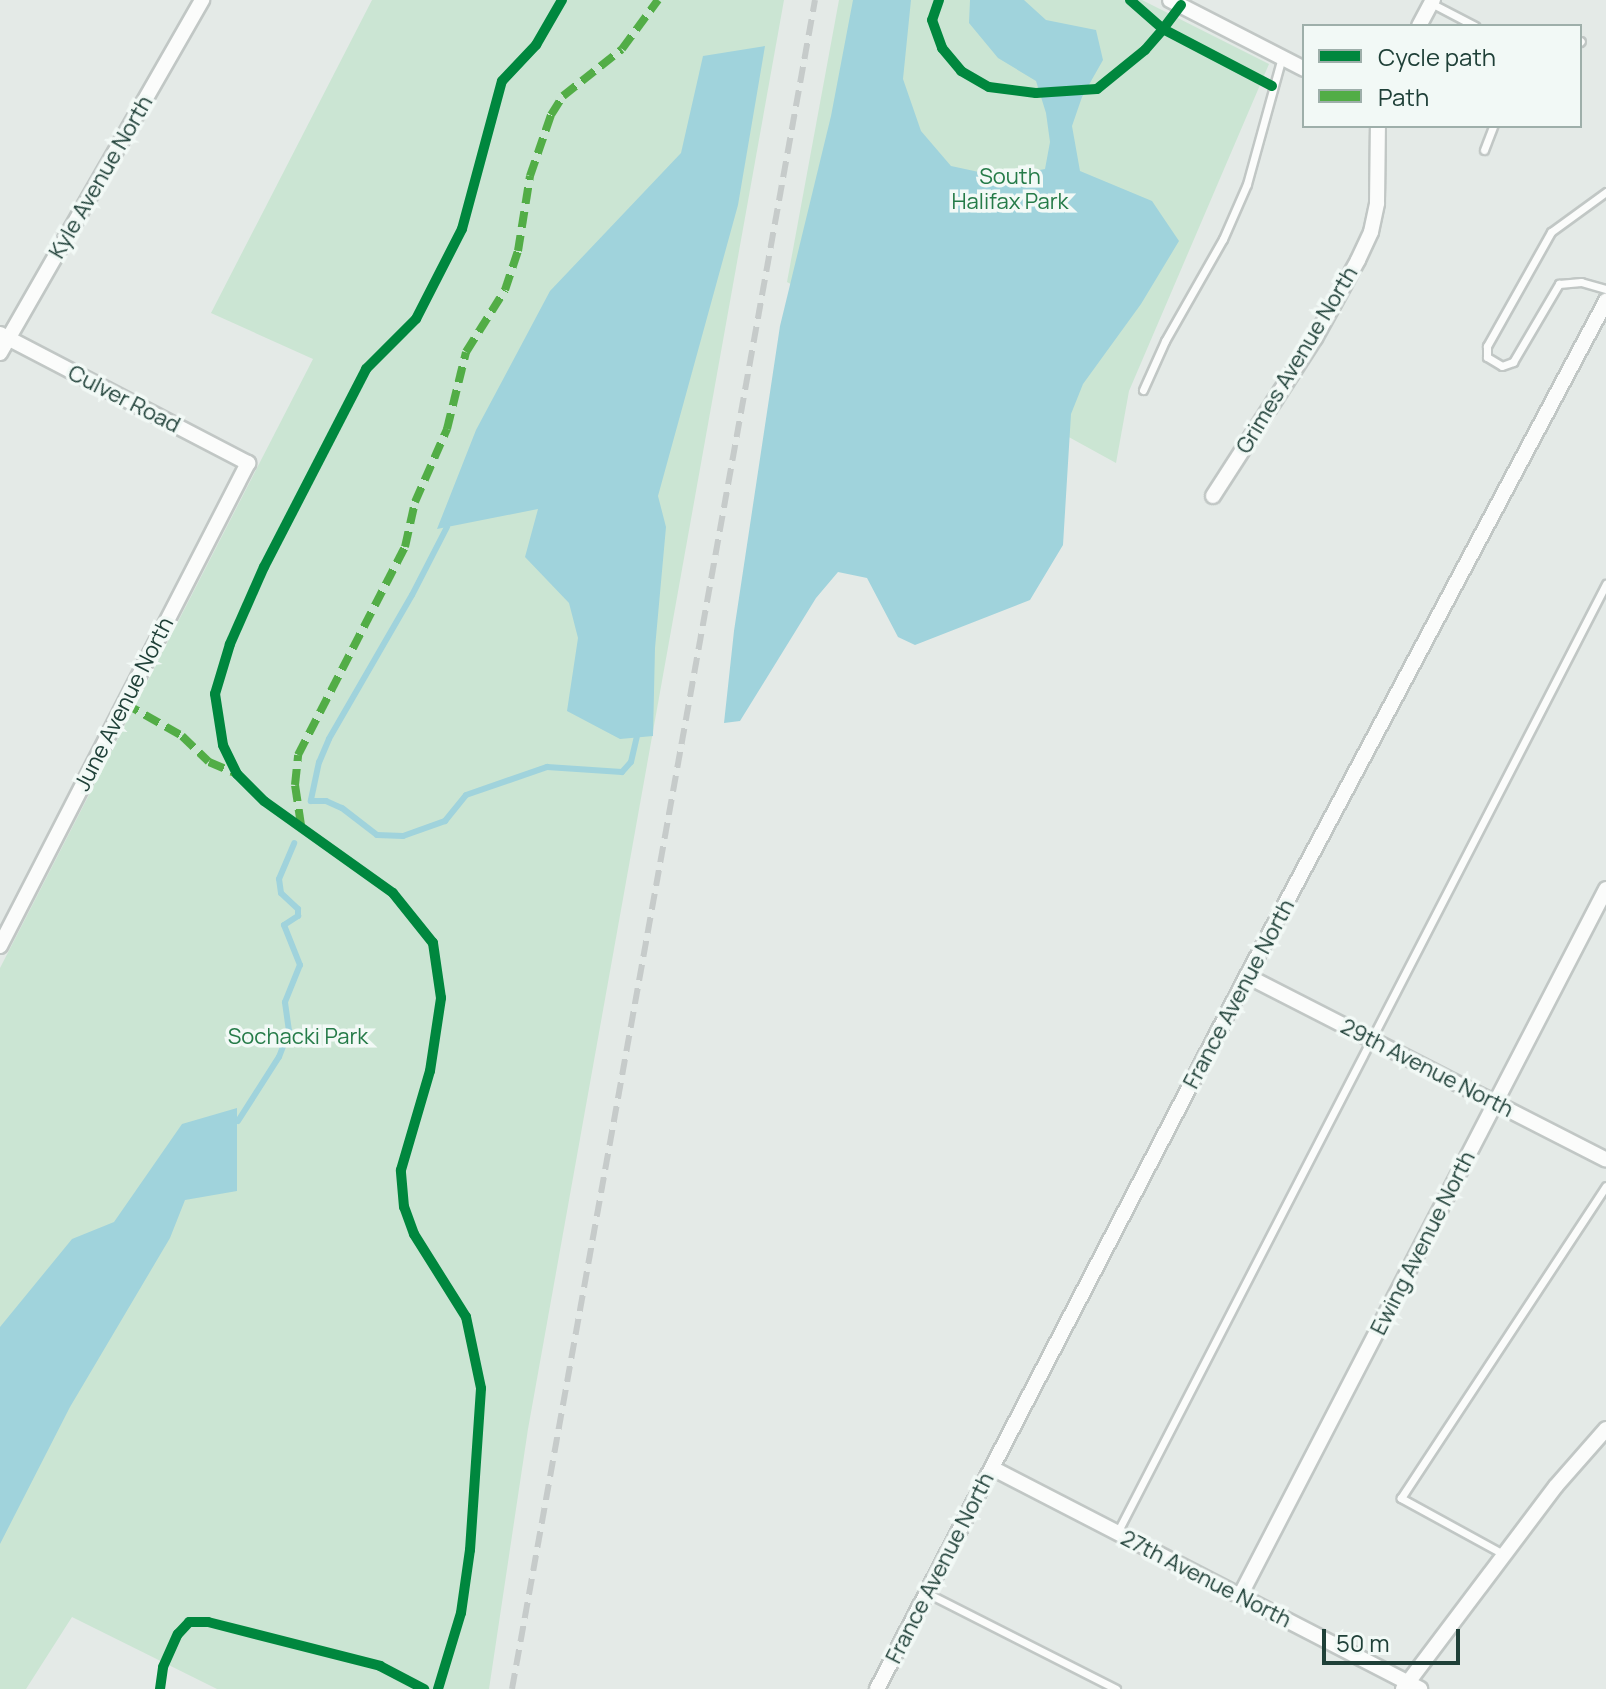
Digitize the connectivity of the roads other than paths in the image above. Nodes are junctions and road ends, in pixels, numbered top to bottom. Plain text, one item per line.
1 (202, 0) edge
2 (1170, 0) edge
3 (1432, 1) edge
4 (1420, 24) edge
5 (1472, 24) edge
6 (1282, 57) junction
7 (1302, 68) edge
8 (1378, 128) edge
9 (1492, 128) edge
10 (1484, 150) dead end
11 (1606, 192) edge
12 (1606, 289) edge
13 (1606, 301) edge
14 (1591, 330) junction
15 (4, 336) edge
16 (1606, 339) edge
17 (0, 353) edge
18 (1143, 390) dead end
19 (248, 463) joint
20 (1213, 496) dead end
21 (1606, 584) edge
22 (1606, 889) edge
23 (0, 946) edge
24 (1247, 976) junction
25 (1371, 1039) junction
26 (1495, 1103) junction
27 (1606, 1160) edge
28 (1606, 1186) edge
29 (1606, 1429) edge
30 (992, 1468) junction
31 (1117, 1533) junction
32 (1505, 1555) junction
33 (927, 1593) junction
34 (1240, 1596) junction
35 (1410, 1687) edge
36 (877, 1689) edge
37 (1116, 1689) edge

1 - 15 street, Kyle Avenue North
2 - 6 street
3 - 4 street
3 - 5 lane
6 - 7 street
6 - 18 lane
8 - 20 street, Grimes Avenue North
9 - 10 lane
11 - 12 lane
13 - 14 street, France Avenue North
14 - 16 street
14 - 24 street, France Avenue North
15 - 17 street, Kyle Avenue North
15 - 19 street, Culver Road
19 - 23 street, June Avenue North
21 - 25 lane
22 - 26 street, Ewing Avenue North
24 - 25 street, 29th Avenue North
24 - 30 street, France Avenue North
25 - 26 street, 29th Avenue North
25 - 31 lane
26 - 27 street, 29th Avenue North
26 - 34 street, Ewing Avenue North
28 - 32 lane
29 - 32 street
30 - 31 street, 27th Avenue North
30 - 33 street, France Avenue North
31 - 34 street, 27th Avenue North
32 - 35 street
33 - 36 street, France Avenue North
33 - 37 lane
34 - 35 street, 27th Avenue North

